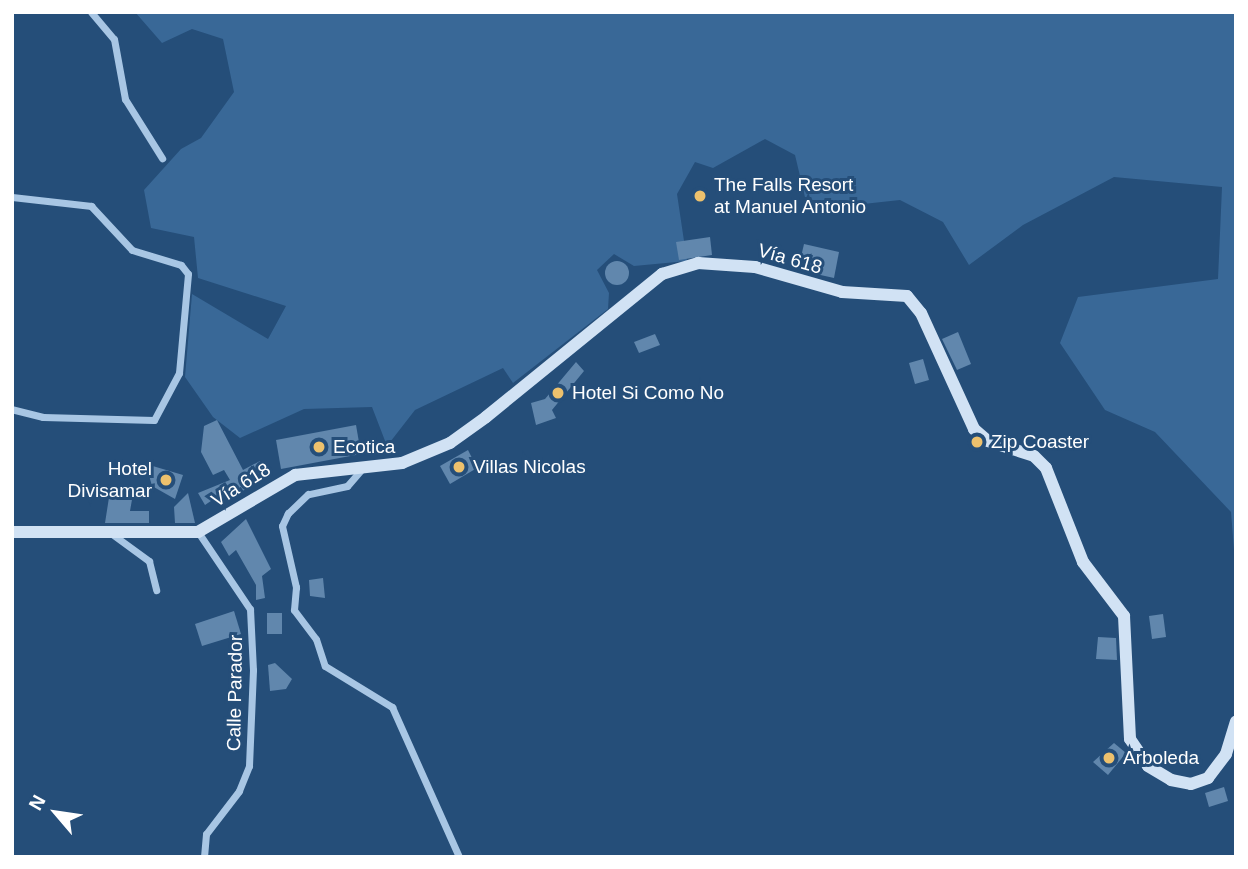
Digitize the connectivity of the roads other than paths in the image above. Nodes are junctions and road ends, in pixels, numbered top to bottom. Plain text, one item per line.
1 (91, 12) edge
2 (162, 158) dead end
3 (12, 197) edge
4 (12, 409) edge
5 (361, 470) junction
6 (108, 531) junction
7 (12, 532) edge
8 (198, 532) junction
9 (156, 590) dead end
10 (1236, 722) edge
11 (204, 857) edge
12 (459, 857) edge

1 - 2 street
3 - 4 street
5 - 8 street, Vía 618
5 - 10 street, Vía 618
5 - 12 street
6 - 7 street, Vía 618
6 - 8 street, Vía 618
6 - 9 street
8 - 11 street, Calle Parador

